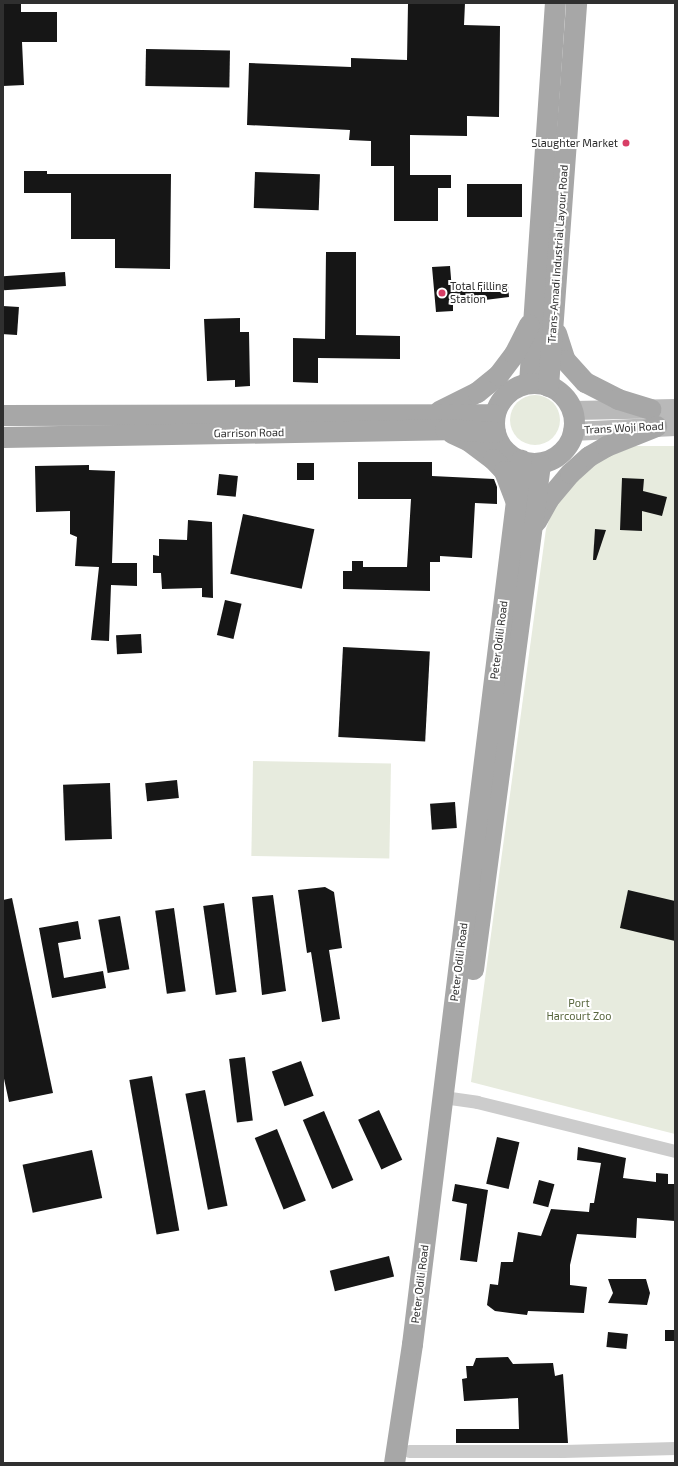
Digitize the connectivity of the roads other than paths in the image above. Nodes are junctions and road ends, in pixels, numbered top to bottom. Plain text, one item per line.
1 (555, 3) edge
2 (576, 3) edge
3 (534, 313) junction
4 (554, 322) junction
5 (538, 384) junction
6 (675, 408) edge
7 (573, 410) junction
8 (431, 414) junction
9 (3, 415) edge
10 (661, 420) edge
11 (494, 423) junction
12 (444, 429) junction
13 (572, 431) junction
14 (3, 437) edge
15 (530, 462) junction
16 (516, 502) junction
17 (530, 532) junction
18 (450, 1098) junction
19 (675, 1151) edge
20 (675, 1448) edge
21 (403, 1459) edge

1 - 3 main road, Trans-Amadi Industrial Layour Road
2 - 4 main road, Trans-Amadi Industrial Layour Road
3 - 5 main road, Trans-Amadi Industrial Layour Road
3 - 8 main road
4 - 5 main road, Trans-Amadi Industrial Layour Road
4 - 10 main road
5 - 7 main road
5 - 11 main road
6 - 10 main road, Trans Woji Road
7 - 10 main road, Trans Woji Road
7 - 13 main road
8 - 9 main road, Garrison Road
8 - 11 main road, Garrison Road
10 - 13 main road, Trans Woji Road
10 - 17 main road
11 - 12 main road, Garrison Road
11 - 15 main road
12 - 14 main road, Garrison Road
12 - 16 main road
13 - 15 main road
15 - 16 main road, Peter Odili Road
15 - 17 main road, Peter Odili Road
16 - 18 main road, Peter Odili Road
17 - 18 main road, Peter Odili Road
18 - 19 street
18 - 21 main road, Peter Odili Road
20 - 21 street

